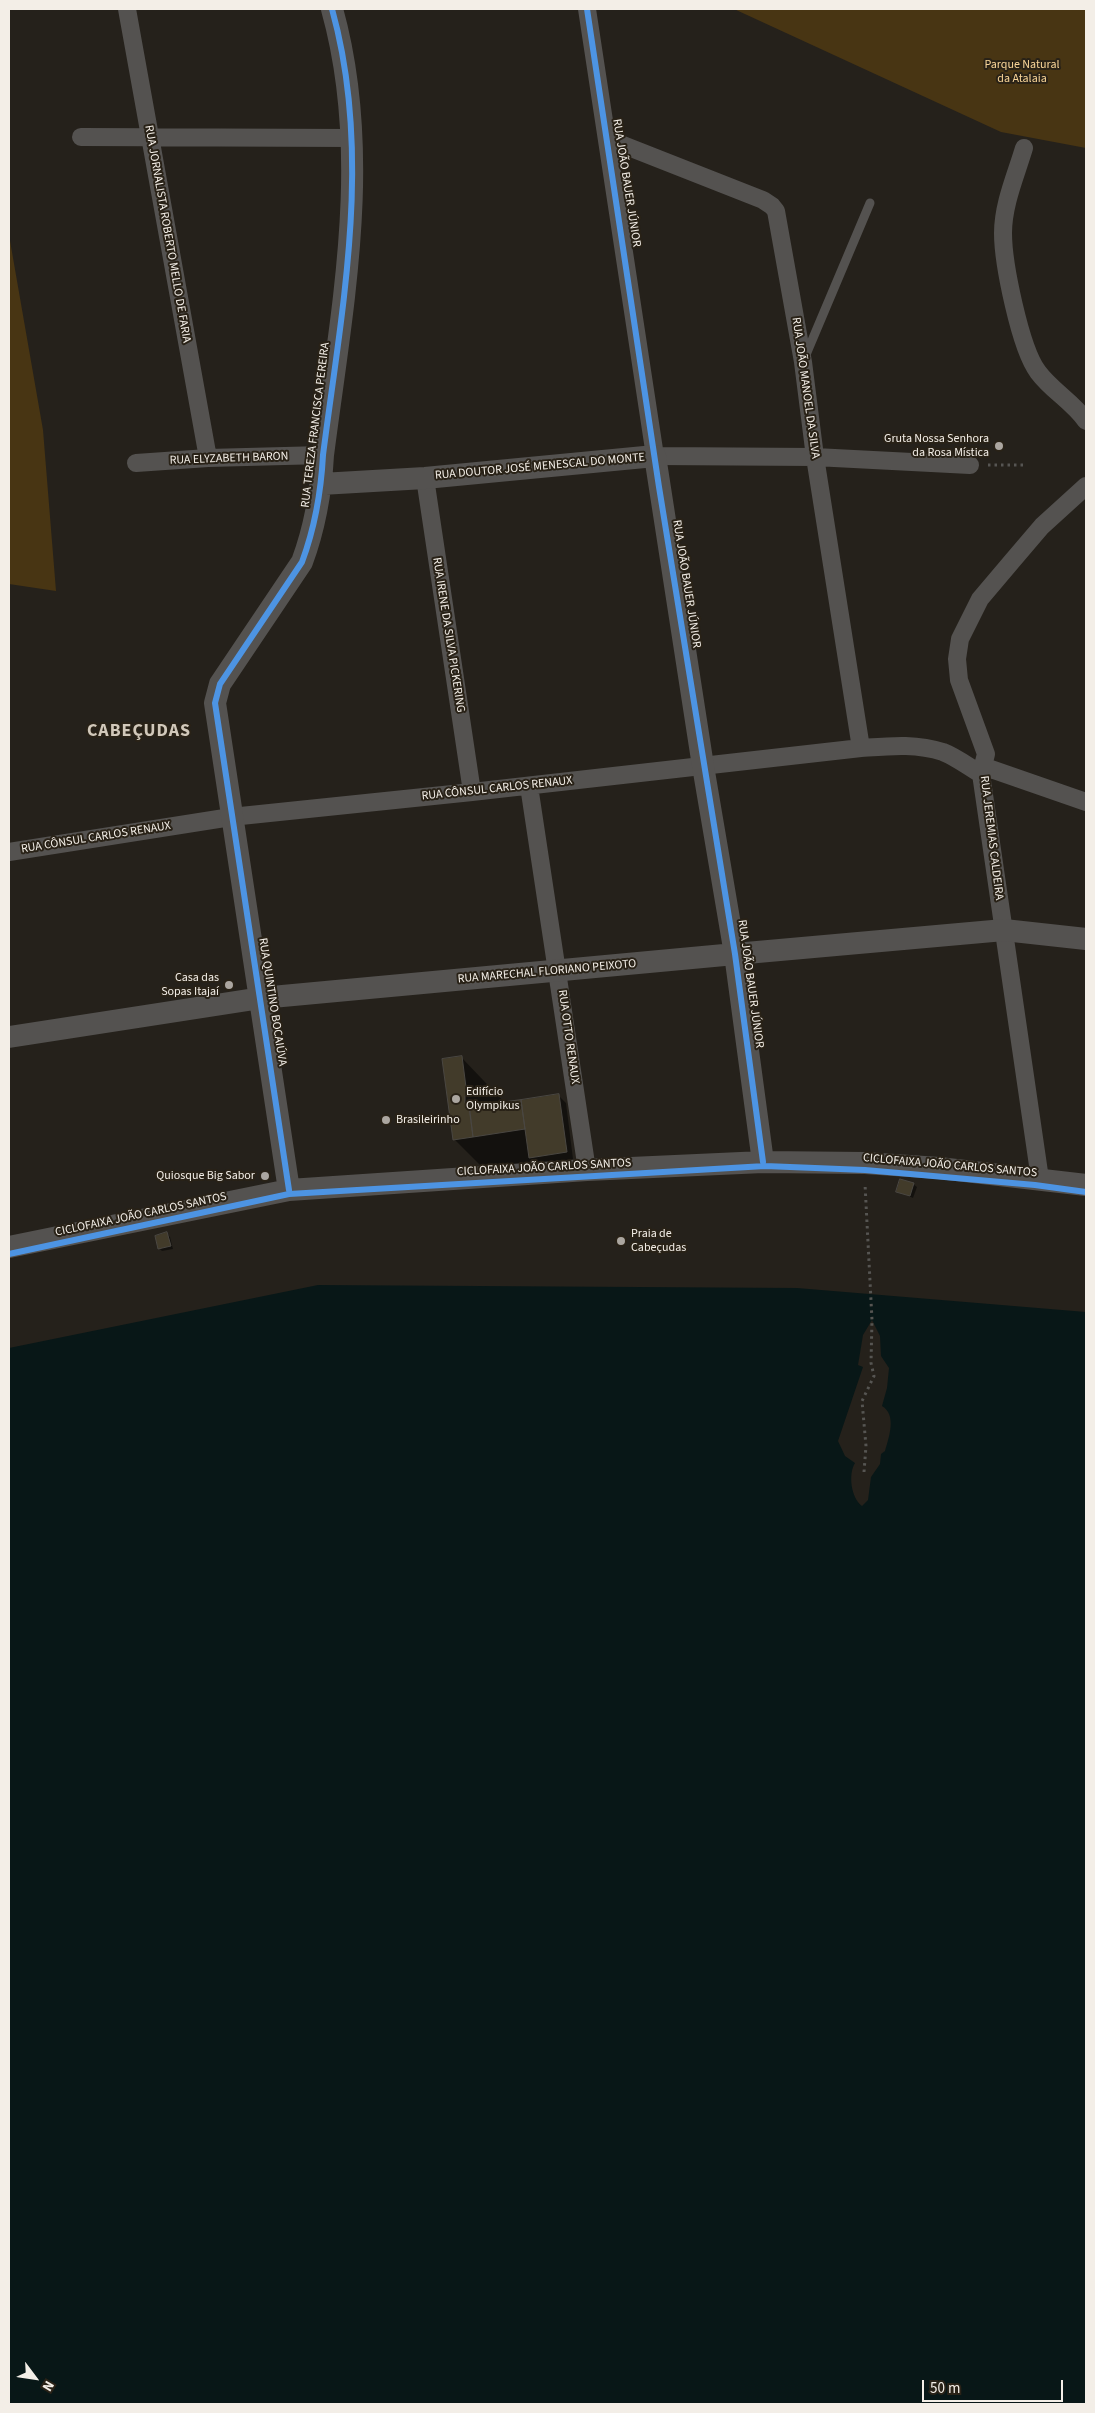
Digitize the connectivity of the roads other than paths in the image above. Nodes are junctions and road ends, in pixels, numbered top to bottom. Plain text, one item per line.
1 (127, 9) edge
2 (332, 9) edge
3 (587, 9) edge
4 (81, 137) dead end
5 (149, 137) junction
6 (353, 138) junction
7 (608, 139) junction
8 (1024, 148) dead end
9 (870, 203) dead end
10 (803, 362) junction
11 (1086, 421) edge
12 (323, 456) junction
13 (655, 456) junction
14 (815, 457) junction
15 (208, 458) junction
16 (136, 463) dead end
17 (970, 465) road end
18 (425, 478) junction
19 (321, 484) junction
20 (1086, 486) edge
21 (861, 748) junction
22 (703, 766) junction
23 (981, 774) junction
24 (529, 786) junction
25 (472, 792) junction
26 (1086, 802) edge
27 (231, 817) junction
28 (9, 852) edge
29 (1004, 930) junction
30 (1086, 939) edge
31 (735, 954) junction
32 (558, 970) junction
33 (261, 998) junction
34 (9, 1037) edge
35 (763, 1162) junction
36 (587, 1170) junction
37 (1040, 1179) junction
38 (1086, 1185) edge
39 (289, 1190) junction
40 (9, 1247) edge

1 - 5 street, RUA JORNALISTA ROBERTO MELLO DE FARIA
2 - 6 street, RUA TEREZA FRANCISCA PEREIRA
3 - 7 street, RUA JOÃO BAUER JÚNIOR
4 - 5 street
5 - 6 street
5 - 15 street, RUA JORNALISTA ROBERTO MELLO DE FARIA
6 - 12 street, RUA TEREZA FRANCISCA PEREIRA
7 - 10 street, RUA JOÃO MANOEL DA SILVA
7 - 13 street, RUA JOÃO BAUER JÚNIOR
8 - 11 street
9 - 10 lane
10 - 14 street, RUA JOÃO MANOEL DA SILVA
12 - 15 street, RUA ELYZABETH BARON
12 - 19 street, RUA TEREZA FRANCISCA PEREIRA
13 - 14 street, RUA DOUTOR JOSÉ MENESCAL DO MONTE
13 - 18 street, RUA DOUTOR JOSÉ MENESCAL DO MONTE
13 - 22 street, RUA JOÃO BAUER JÚNIOR
14 - 17 street, RUA DOUTOR JOSÉ MENESCAL DO MONTE
14 - 21 street, RUA JOÃO MANOEL DA SILVA
15 - 16 street, RUA ELYZABETH BARON
18 - 19 street, RUA DOUTOR JOSÉ MENESCAL DO MONTE
18 - 25 street, RUA IRENE DA SILVA PICKERING
19 - 27 street, RUA TEREZA FRANCISCA PEREIRA
20 - 23 street, RUA JEREMIAS CALDEIRA
21 - 22 street, RUA CÔNSUL CARLOS RENAUX
21 - 23 street, RUA CÔNSUL CARLOS RENAUX
22 - 24 street, RUA CÔNSUL CARLOS RENAUX
22 - 31 street, RUA JOÃO BAUER JÚNIOR
23 - 26 street
23 - 29 street, RUA JEREMIAS CALDEIRA
24 - 25 street, RUA CÔNSUL CARLOS RENAUX
24 - 32 street, RUA OTTO RENAUX
25 - 27 street, RUA CÔNSUL CARLOS RENAUX
27 - 28 street, RUA CÔNSUL CARLOS RENAUX
27 - 33 street, RUA QUINTINO BOCAIÚVA
29 - 30 street, RUA MARECHAL FLORIANO PEIXOTO
29 - 31 street, RUA MARECHAL FLORIANO PEIXOTO
29 - 37 street, RUA JEREMIAS CALDEIRA
31 - 32 street, RUA MARECHAL FLORIANO PEIXOTO
31 - 35 street, RUA JOÃO BAUER JÚNIOR
32 - 33 street, RUA MARECHAL FLORIANO PEIXOTO
32 - 36 street, RUA OTTO RENAUX
33 - 34 street, RUA MARECHAL FLORIANO PEIXOTO
33 - 39 street, RUA QUINTINO BOCAIÚVA
35 - 36 street
35 - 37 street
36 - 39 street
37 - 38 street
39 - 40 street

